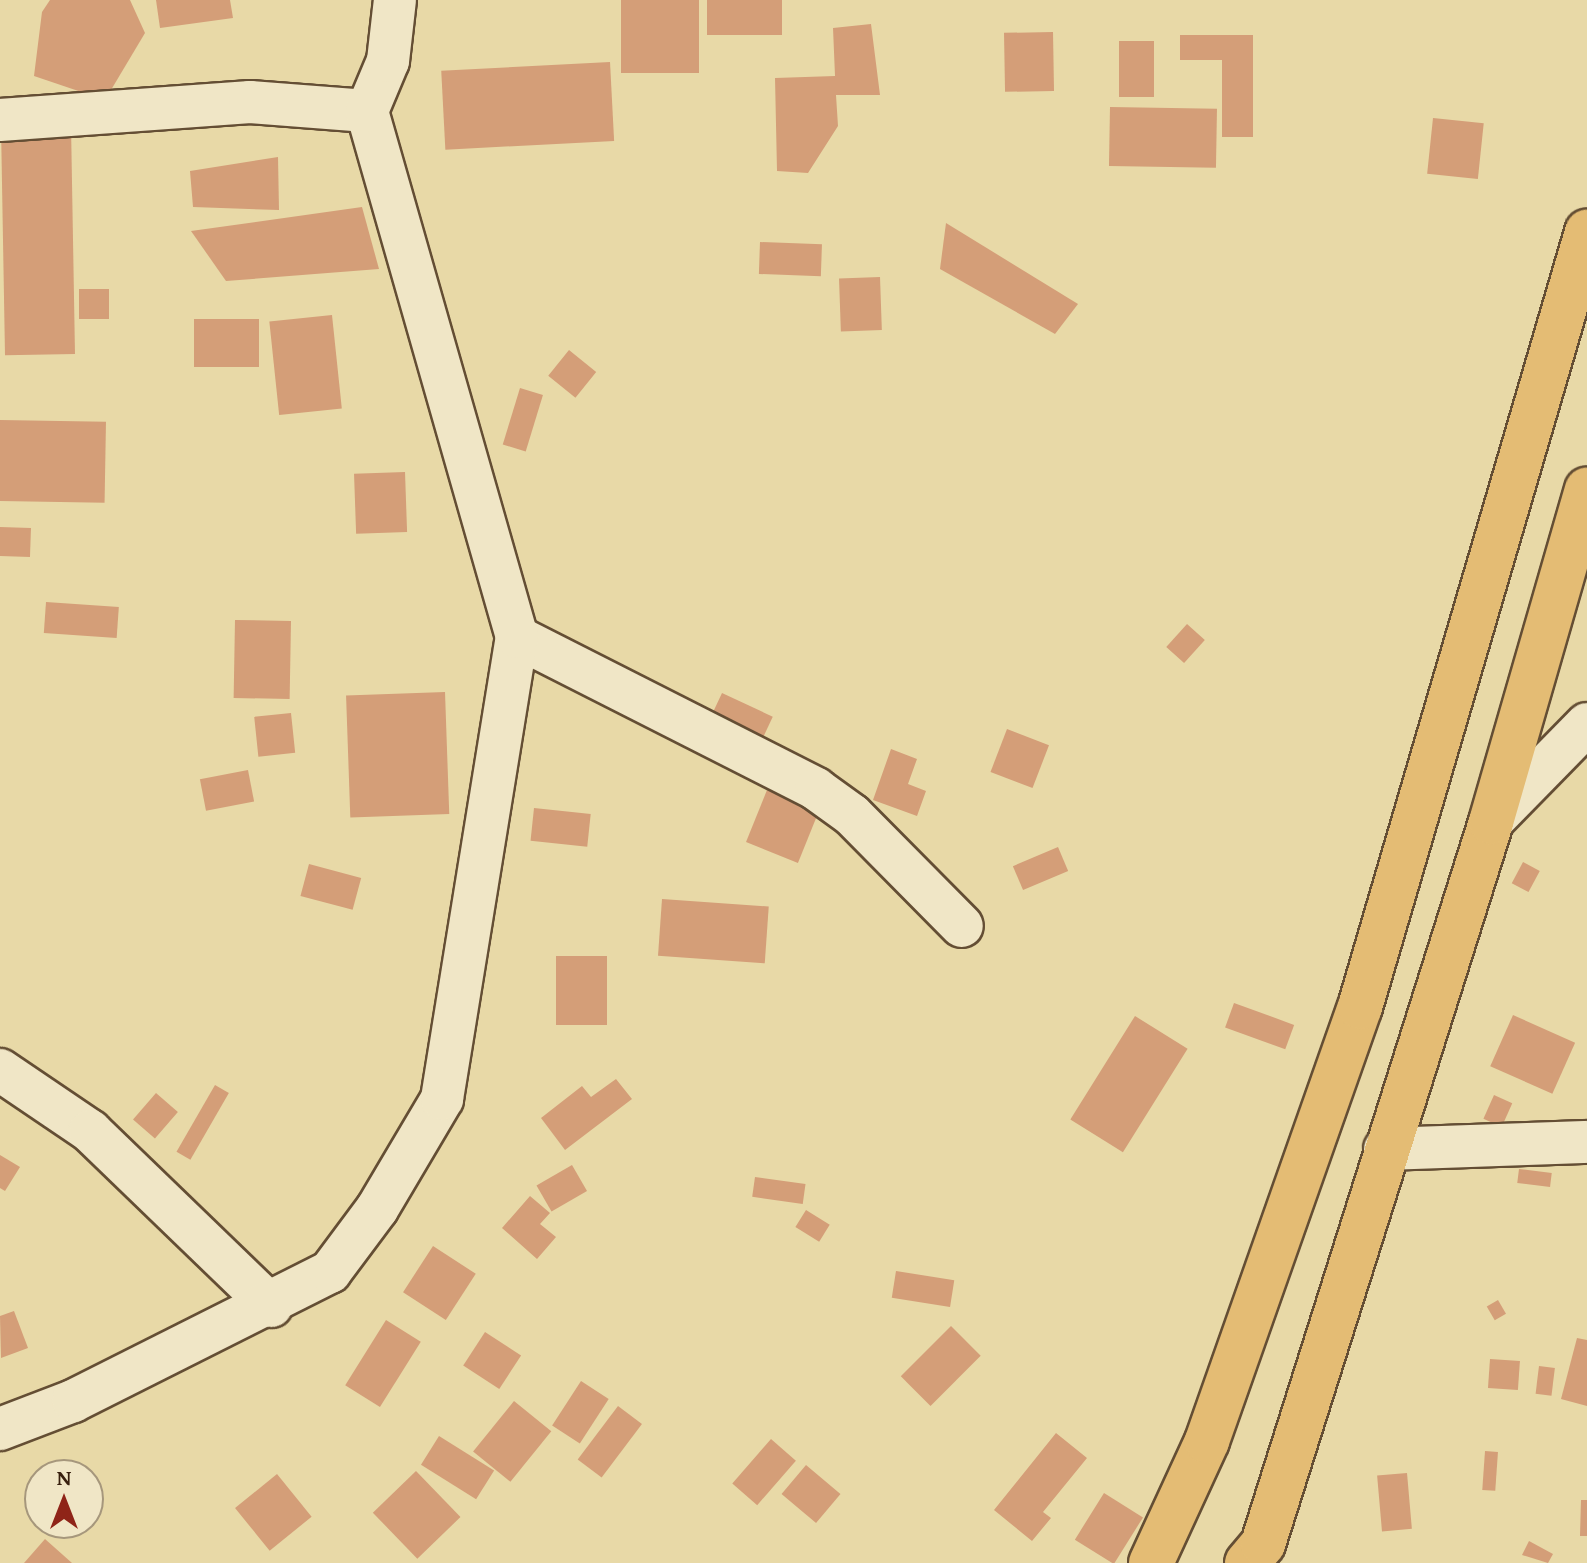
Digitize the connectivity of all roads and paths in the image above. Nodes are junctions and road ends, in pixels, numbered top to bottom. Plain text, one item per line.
1 (395, 0) edge
2 (367, 111) junction
3 (0, 120) edge
4 (1587, 232) edge
5 (1587, 490) edge
6 (517, 637) junction
7 (1587, 724) edge
8 (1491, 822) junction
9 (962, 926) dead end
10 (0, 1070) edge
11 (1587, 1142) edge
12 (1385, 1149) junction
13 (271, 1306) junction
14 (0, 1429) edge
15 (1259, 1557) edge
16 (1151, 1563) edge

1 - 2 street
2 - 3 street
2 - 6 street
4 - 16 main road
5 - 8 main road
6 - 9 street
6 - 13 street
7 - 8 street
8 - 12 main road
10 - 13 street
11 - 12 street
12 - 15 main road
13 - 14 street

